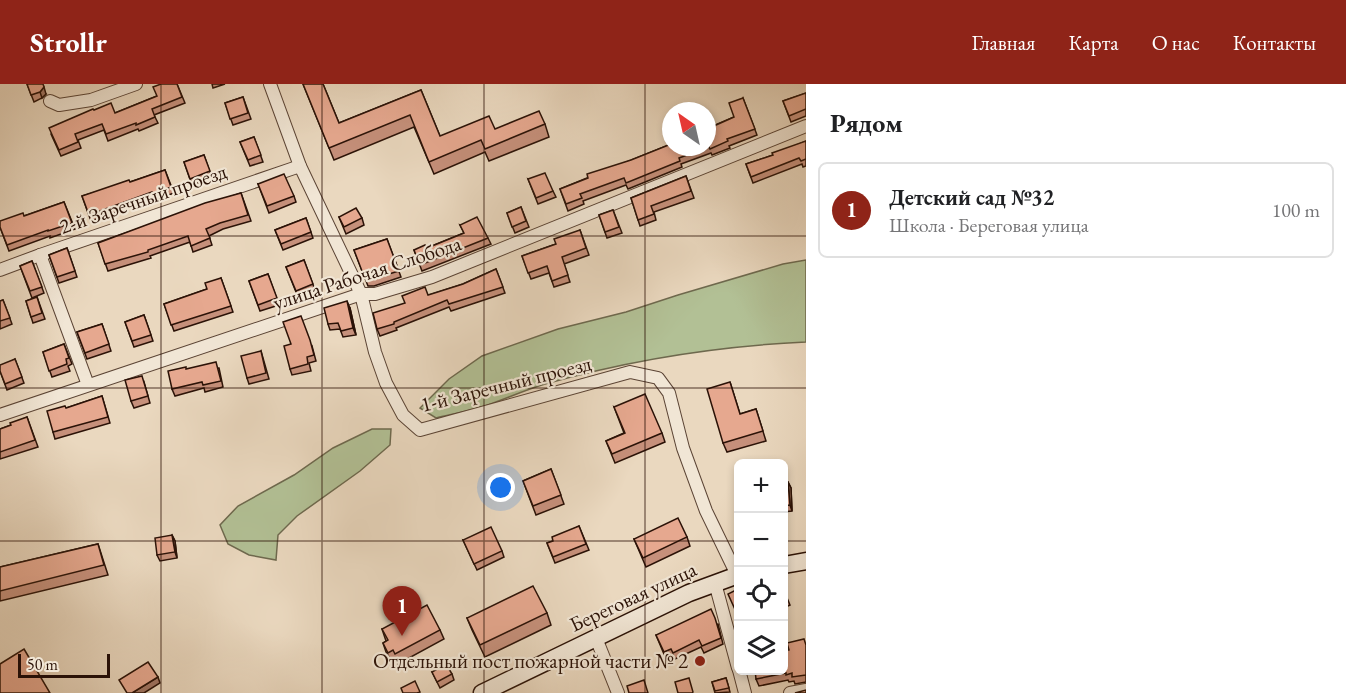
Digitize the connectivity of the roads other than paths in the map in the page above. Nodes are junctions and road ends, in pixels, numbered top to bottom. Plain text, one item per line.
1 (136, 84) edge
2 (270, 84) edge
3 (50, 100) dead end
4 (806, 126) edge
5 (300, 166) junction
6 (40, 255) junction
7 (0, 270) edge
8 (360, 294) junction
9 (88, 385) junction
10 (1, 413) edge
11 (806, 561) edge
12 (788, 564) edge
13 (734, 567) edge
14 (734, 576) edge
15 (715, 583) junction
16 (596, 638) junction
17 (734, 651) edge
18 (740, 675) edge
19 (806, 690) edge
20 (482, 693) edge
21 (618, 693) edge
22 (745, 693) edge
23 (790, 693) edge

1 - 3 street
2 - 5 street, 1-й Заречный проезд
4 - 8 street, улица Рабочая Слобода
5 - 6 street, 2-й Заречный проезд
5 - 8 street, 1-й Заречный проезд
6 - 7 street, 2-й Заречный проезд
6 - 9 street
8 - 9 street, улица Рабочая Слобода
8 - 13 street, 1-й Заречный проезд
9 - 10 street, улица Рабочая Слобода
11 - 12 main road
14 - 15 main road, Береговая улица
15 - 16 main road, Береговая улица
15 - 17 street
16 - 20 main road, Береговая улица
16 - 21 street
18 - 22 street
19 - 23 street

